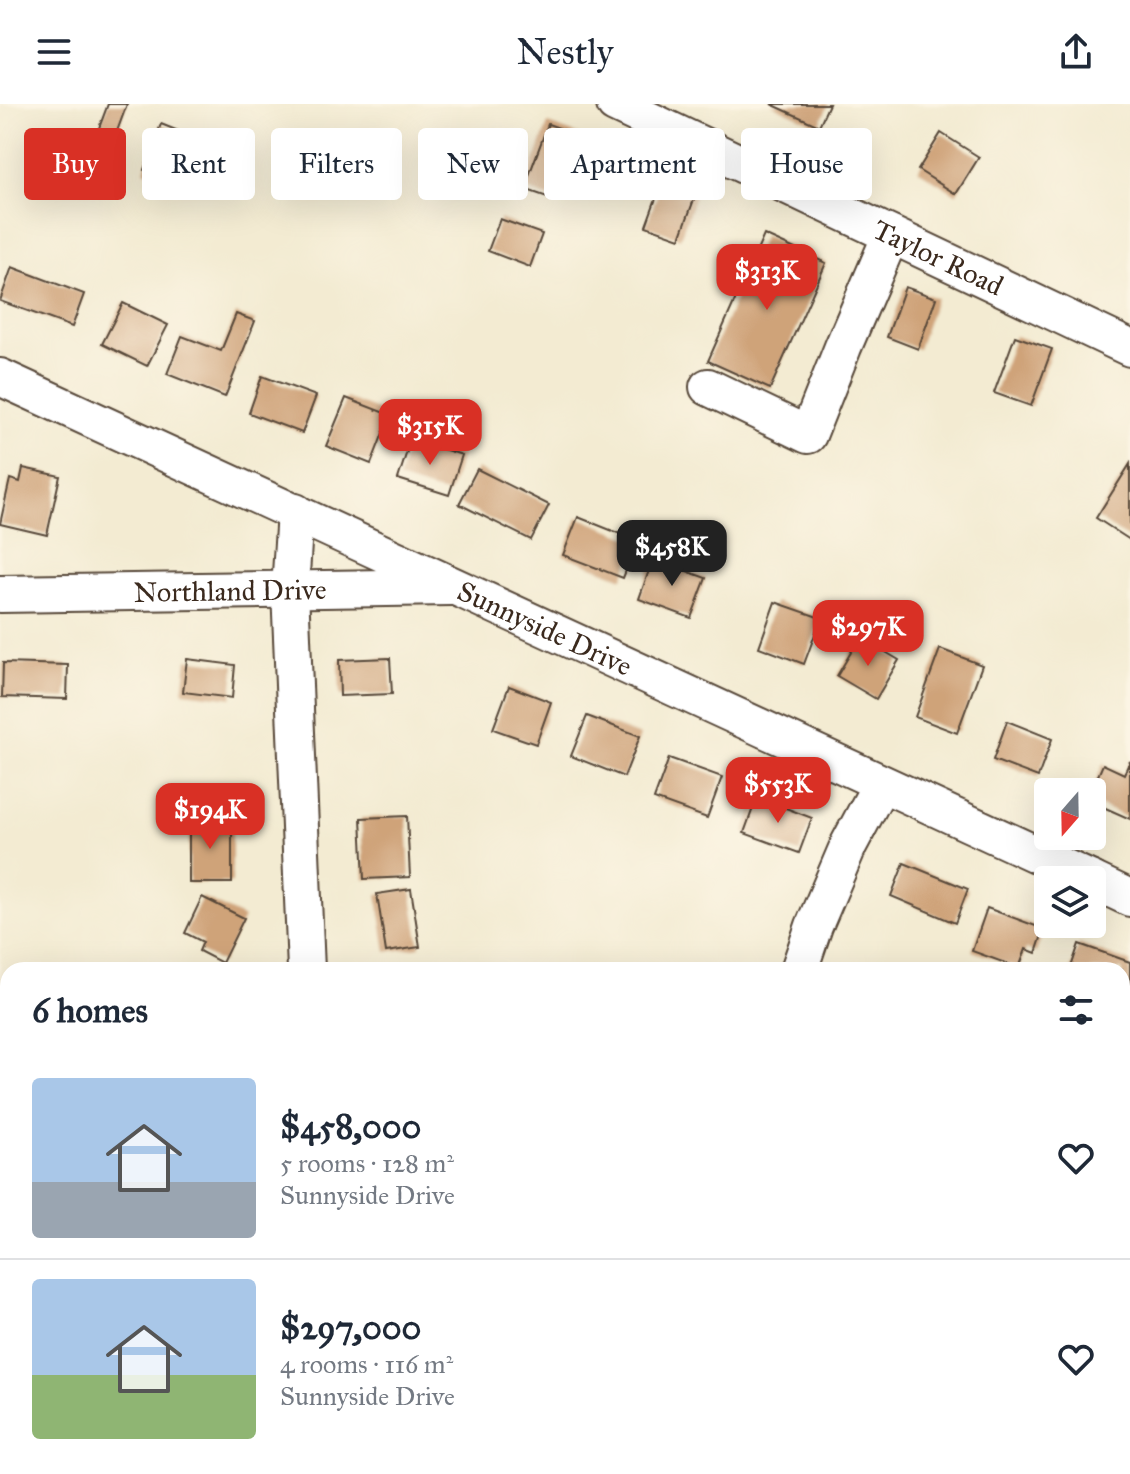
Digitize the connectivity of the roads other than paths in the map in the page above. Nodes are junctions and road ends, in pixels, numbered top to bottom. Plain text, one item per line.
1 (615, 104) edge
2 (891, 235) junction
3 (1130, 348) edge
4 (0, 377) edge
5 (708, 387) dead end
6 (295, 512) junction
7 (460, 587) junction
8 (290, 590) junction
9 (0, 594) edge
10 (881, 784) junction
11 (1061, 866) edge
12 (1106, 887) edge
13 (1130, 898) edge
14 (306, 962) edge
15 (802, 962) edge

1 - 2 street, Taylor Road
2 - 3 street, Taylor Road
2 - 5 street
4 - 6 street, Sunnyside Drive
6 - 7 street, Sunnyside Drive
6 - 8 street
7 - 8 street, Northland Drive
7 - 10 street, Sunnyside Drive
8 - 9 street, Northland Drive
8 - 14 street
10 - 11 street, Sunnyside Drive
10 - 15 street
12 - 13 street, Sunnyside Drive

